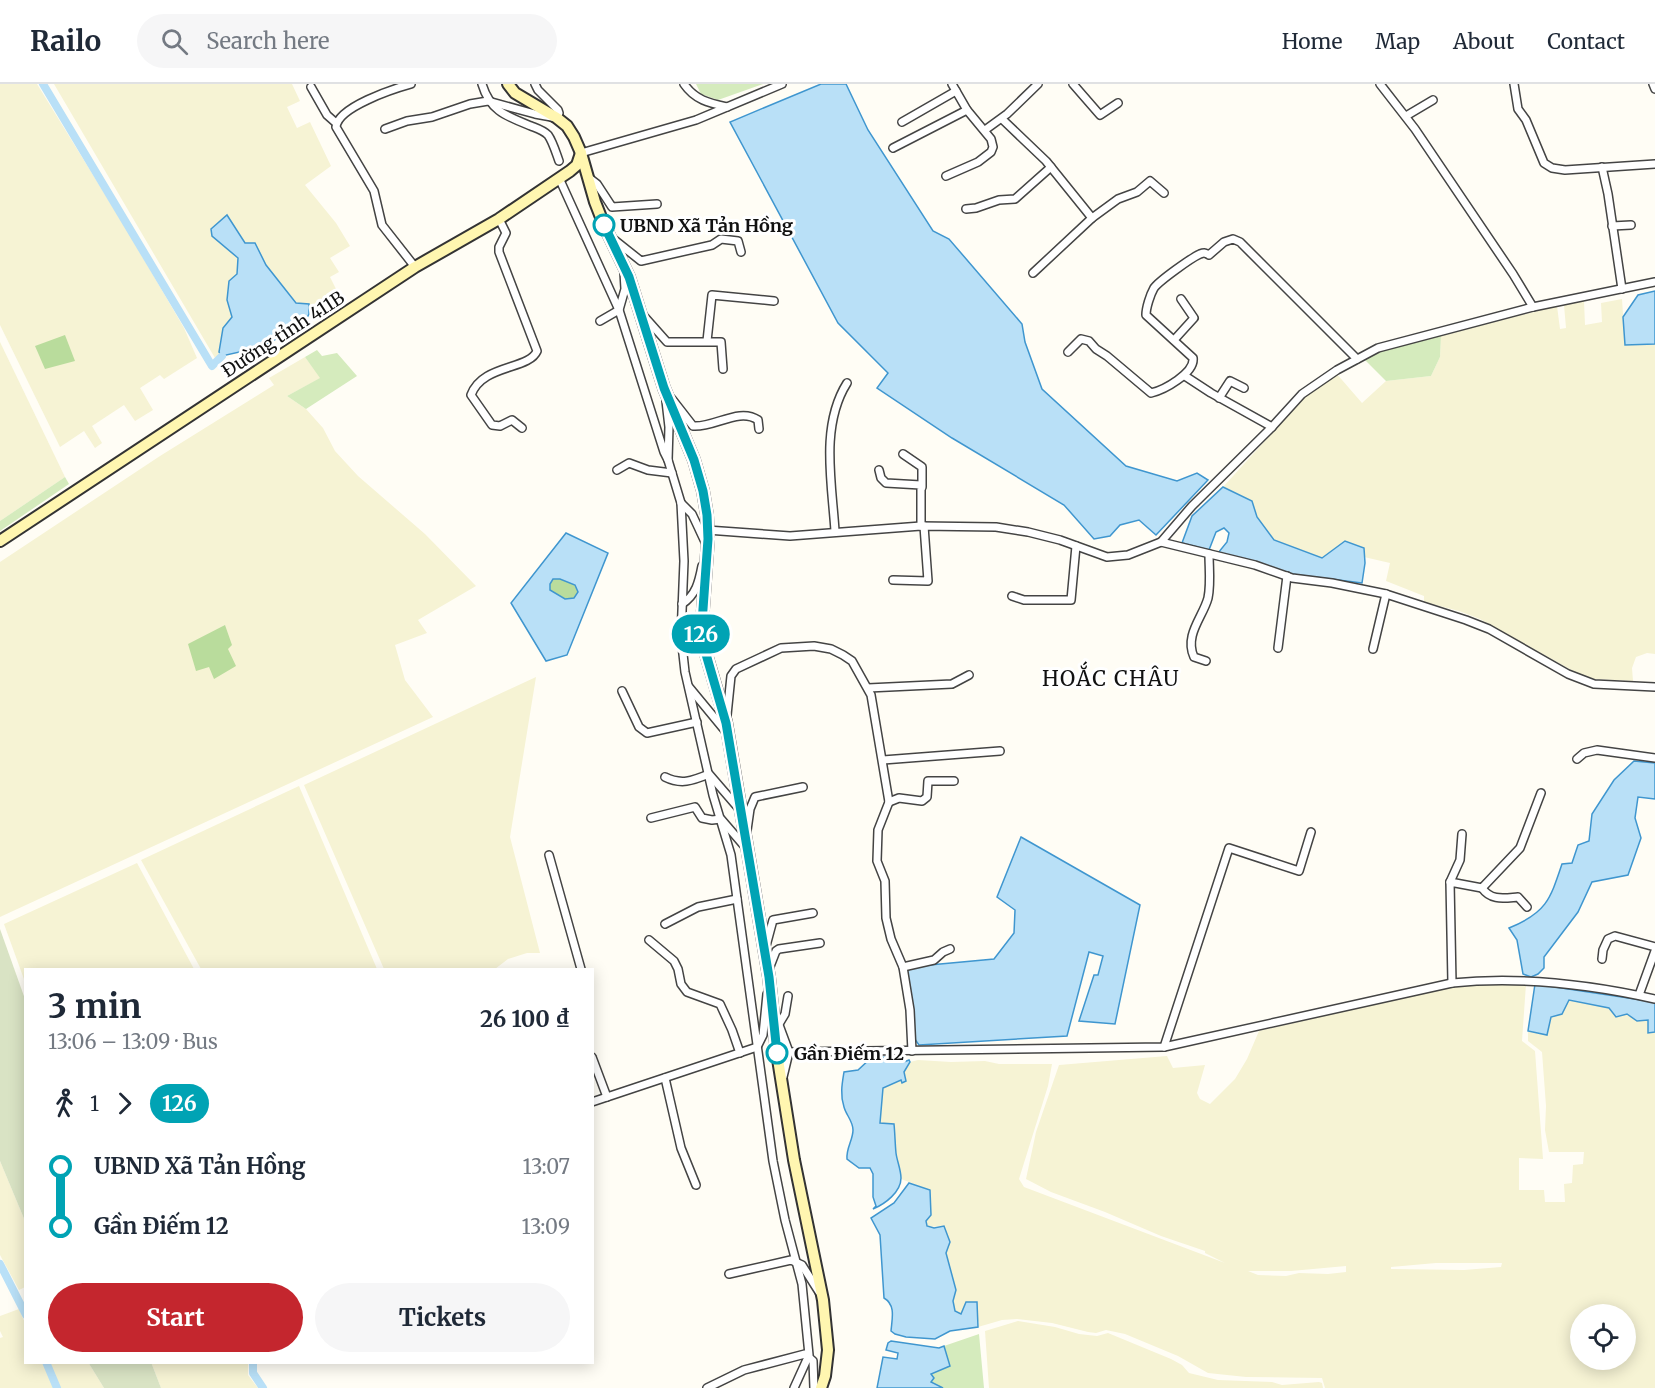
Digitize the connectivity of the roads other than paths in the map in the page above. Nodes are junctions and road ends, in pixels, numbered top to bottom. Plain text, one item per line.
1 (411, 84) edge
2 (482, 84) edge
3 (535, 84) edge
4 (684, 84) edge
5 (782, 84) edge
6 (1038, 84) edge
7 (1073, 84) edge
8 (1380, 84) edge
9 (1514, 84) edge
10 (1653, 84) edge
11 (508, 85) edge
12 (311, 87) dead end
13 (954, 87) edge
14 (1655, 89) edge
15 (1433, 99) dead end
16 (488, 101) junction
17 (1118, 103) dead end
18 (727, 107) junction
19 (967, 110) junction
20 (1406, 116) junction
21 (557, 118) junction
22 (1002, 119) junction
23 (902, 122) dead end
24 (336, 123) junction
25 (385, 129) dead end
26 (985, 130) junction
27 (893, 147) dead end
28 (582, 153) junction
29 (559, 161) dead end
30 (1655, 164) edge
31 (1051, 167) junction
32 (1602, 167) junction
33 (587, 176) junction
34 (946, 176) dead end
35 (559, 178) junction
36 (1164, 193) dead end
37 (657, 204) dead end
38 (966, 208) dead end
39 (1092, 218) junction
40 (499, 219) junction
41 (1631, 225) dead end
42 (1612, 226) junction
43 (610, 237) junction
44 (741, 252) dead end
45 (622, 260) junction
46 (415, 267) junction
47 (1033, 273) dead end
48 (1655, 282) edge
49 (1622, 289) junction
50 (1180, 299) dead end
51 (774, 302) dead end
52 (1533, 307) junction
53 (619, 310) junction
54 (640, 311) junction
55 (600, 321) dead end
56 (1174, 340) junction
57 (706, 341) junction
58 (1068, 352) dead end
59 (1357, 359) junction
60 (723, 369) dead end
61 (1185, 376) junction
62 (846, 383) dead end
63 (664, 388) junction
64 (1244, 388) dead end
65 (1219, 398) junction
66 (1272, 427) junction
67 (522, 428) dead end
68 (759, 429) dead end
69 (903, 454) dead end
70 (668, 460) junction
71 (617, 470) dead end
72 (879, 470) dead end
73 (672, 473) junction
74 (922, 488) junction
75 (681, 503) junction
76 (922, 526) junction
77 (707, 530) junction
78 (835, 531) junction
79 (0, 541) edge
80 (1161, 542) junction
81 (1076, 546) junction
82 (706, 550) junction
83 (1209, 554) junction
84 (1287, 576) junction
85 (893, 580) dead end
86 (1386, 594) junction
87 (1012, 596) dead end
88 (682, 604) junction
89 (1278, 648) dead end
90 (1372, 649) dead end
91 (1206, 661) dead end
92 (969, 675) dead end
93 (688, 684) junction
94 (1655, 687) edge
95 (868, 688) junction
96 (622, 691) dead end
97 (697, 723) junction
98 (726, 728) junction
99 (1000, 752) dead end
100 (1655, 758) edge
101 (1577, 759) dead end
102 (883, 760) junction
103 (708, 774) junction
104 (664, 777) dead end
105 (954, 781) dead end
106 (803, 787) dead end
107 (1541, 793) dead end
108 (889, 802) junction
109 (740, 810) junction
110 (651, 818) dead end
111 (721, 819) junction
112 (1311, 832) dead end
113 (1462, 834) dead end
114 (746, 845) junction
115 (549, 855) dead end
116 (1450, 882) junction
117 (1482, 888) junction
118 (737, 899) junction
119 (1527, 907) dead end
120 (813, 913) dead end
121 (665, 924) dead end
122 (649, 940) dead end
123 (820, 943) dead end
124 (950, 949) dead end
125 (1655, 949) edge
126 (765, 952) junction
127 (1602, 959) dead end
128 (903, 967) junction
129 (581, 968) edge
130 (768, 974) junction
131 (1452, 983) junction
132 (1639, 995) junction
133 (788, 996) dead end
134 (1655, 999) edge
135 (776, 1028) junction
136 (757, 1047) junction
137 (1164, 1047) junction
138 (912, 1051) junction
139 (789, 1052) junction
140 (740, 1053) junction
141 (594, 1062) edge
142 (665, 1078) junction
143 (781, 1083) junction
144 (607, 1097) junction
145 (594, 1101) edge
146 (696, 1185) dead end
147 (796, 1263) junction
148 (729, 1274) dead end
149 (823, 1300) junction
150 (809, 1355) junction
151 (707, 1388) edge
152 (794, 1388) edge
153 (814, 1388) edge
154 (820, 1388) edge

1 - 24 street
2 - 16 street
3 - 21 street
4 - 18 street
5 - 18 street
6 - 22 street
7 - 17 street
8 - 20 street
9 - 32 street
10 - 14 street
11 - 21 main road
12 - 24 street
13 - 19 street
13 - 23 street
15 - 20 street
16 - 21 street
16 - 25 street
16 - 29 street
18 - 28 street
19 - 26 street
19 - 27 street
20 - 52 street
21 - 28 main road
22 - 26 street
22 - 31 street
24 - 46 street
26 - 34 street
28 - 33 main road
28 - 35 main road, Đường tỉnh 411B
30 - 32 street
31 - 38 street
31 - 39 street
32 - 42 street
33 - 37 street
33 - 43 main road
35 - 40 main road, Đường tỉnh 411B
35 - 53 street
36 - 39 street
39 - 47 street
40 - 46 main road, Đường tỉnh 411B
40 - 67 street
41 - 42 street
42 - 49 street
43 - 44 street
43 - 45 main road
45 - 53 street
45 - 54 main road
46 - 79 main road, Đường tỉnh 411B
48 - 49 street
49 - 52 street
50 - 56 street
51 - 57 street
52 - 59 street
53 - 55 street
53 - 70 street
54 - 57 street
54 - 63 main road
56 - 59 street
56 - 61 street
57 - 60 street
58 - 61 street
59 - 66 street
61 - 65 street
62 - 78 street
63 - 68 street
63 - 70 street
63 - 77 main road
64 - 65 street
65 - 66 street
66 - 80 street
69 - 74 street
70 - 73 street
71 - 73 street
72 - 74 street
73 - 75 street
74 - 76 street
75 - 82 street
75 - 88 street
76 - 78 street
76 - 81 street
76 - 85 street
77 - 78 street
77 - 82 main road
80 - 81 street
80 - 83 street
81 - 87 street
82 - 88 street
82 - 98 main road
83 - 84 street
83 - 91 street
84 - 86 street
84 - 89 street
86 - 90 street
86 - 94 street
88 - 93 street
92 - 95 street
93 - 97 street
93 - 98 street
95 - 98 street
95 - 102 street
96 - 97 street
97 - 103 street
98 - 109 main road
99 - 102 street
100 - 101 street
102 - 108 street
103 - 104 street
103 - 109 street
103 - 111 street
105 - 108 street
106 - 114 street
107 - 117 street
108 - 128 street
109 - 114 main road
110 - 111 street
111 - 114 street
111 - 118 street
112 - 137 street
113 - 116 street
114 - 126 main road
115 - 129 street
116 - 117 street
116 - 131 street
117 - 119 street
118 - 121 street
118 - 136 street
120 - 126 street
122 - 140 street
123 - 130 street
124 - 128 street
125 - 127 street
125 - 132 street
126 - 130 main road
128 - 138 street
130 - 135 main road
130 - 136 street
131 - 132 street
131 - 137 street
132 - 134 street
133 - 135 street
135 - 139 street
135 - 143 main road
136 - 140 street
136 - 147 street
137 - 138 street
138 - 139 street
139 - 143 street
140 - 142 street
141 - 144 street
142 - 144 street
142 - 146 street
143 - 149 main road
144 - 145 street
147 - 148 street
147 - 149 street
147 - 150 street
149 - 154 main road
150 - 151 street
150 - 152 street
150 - 153 street

